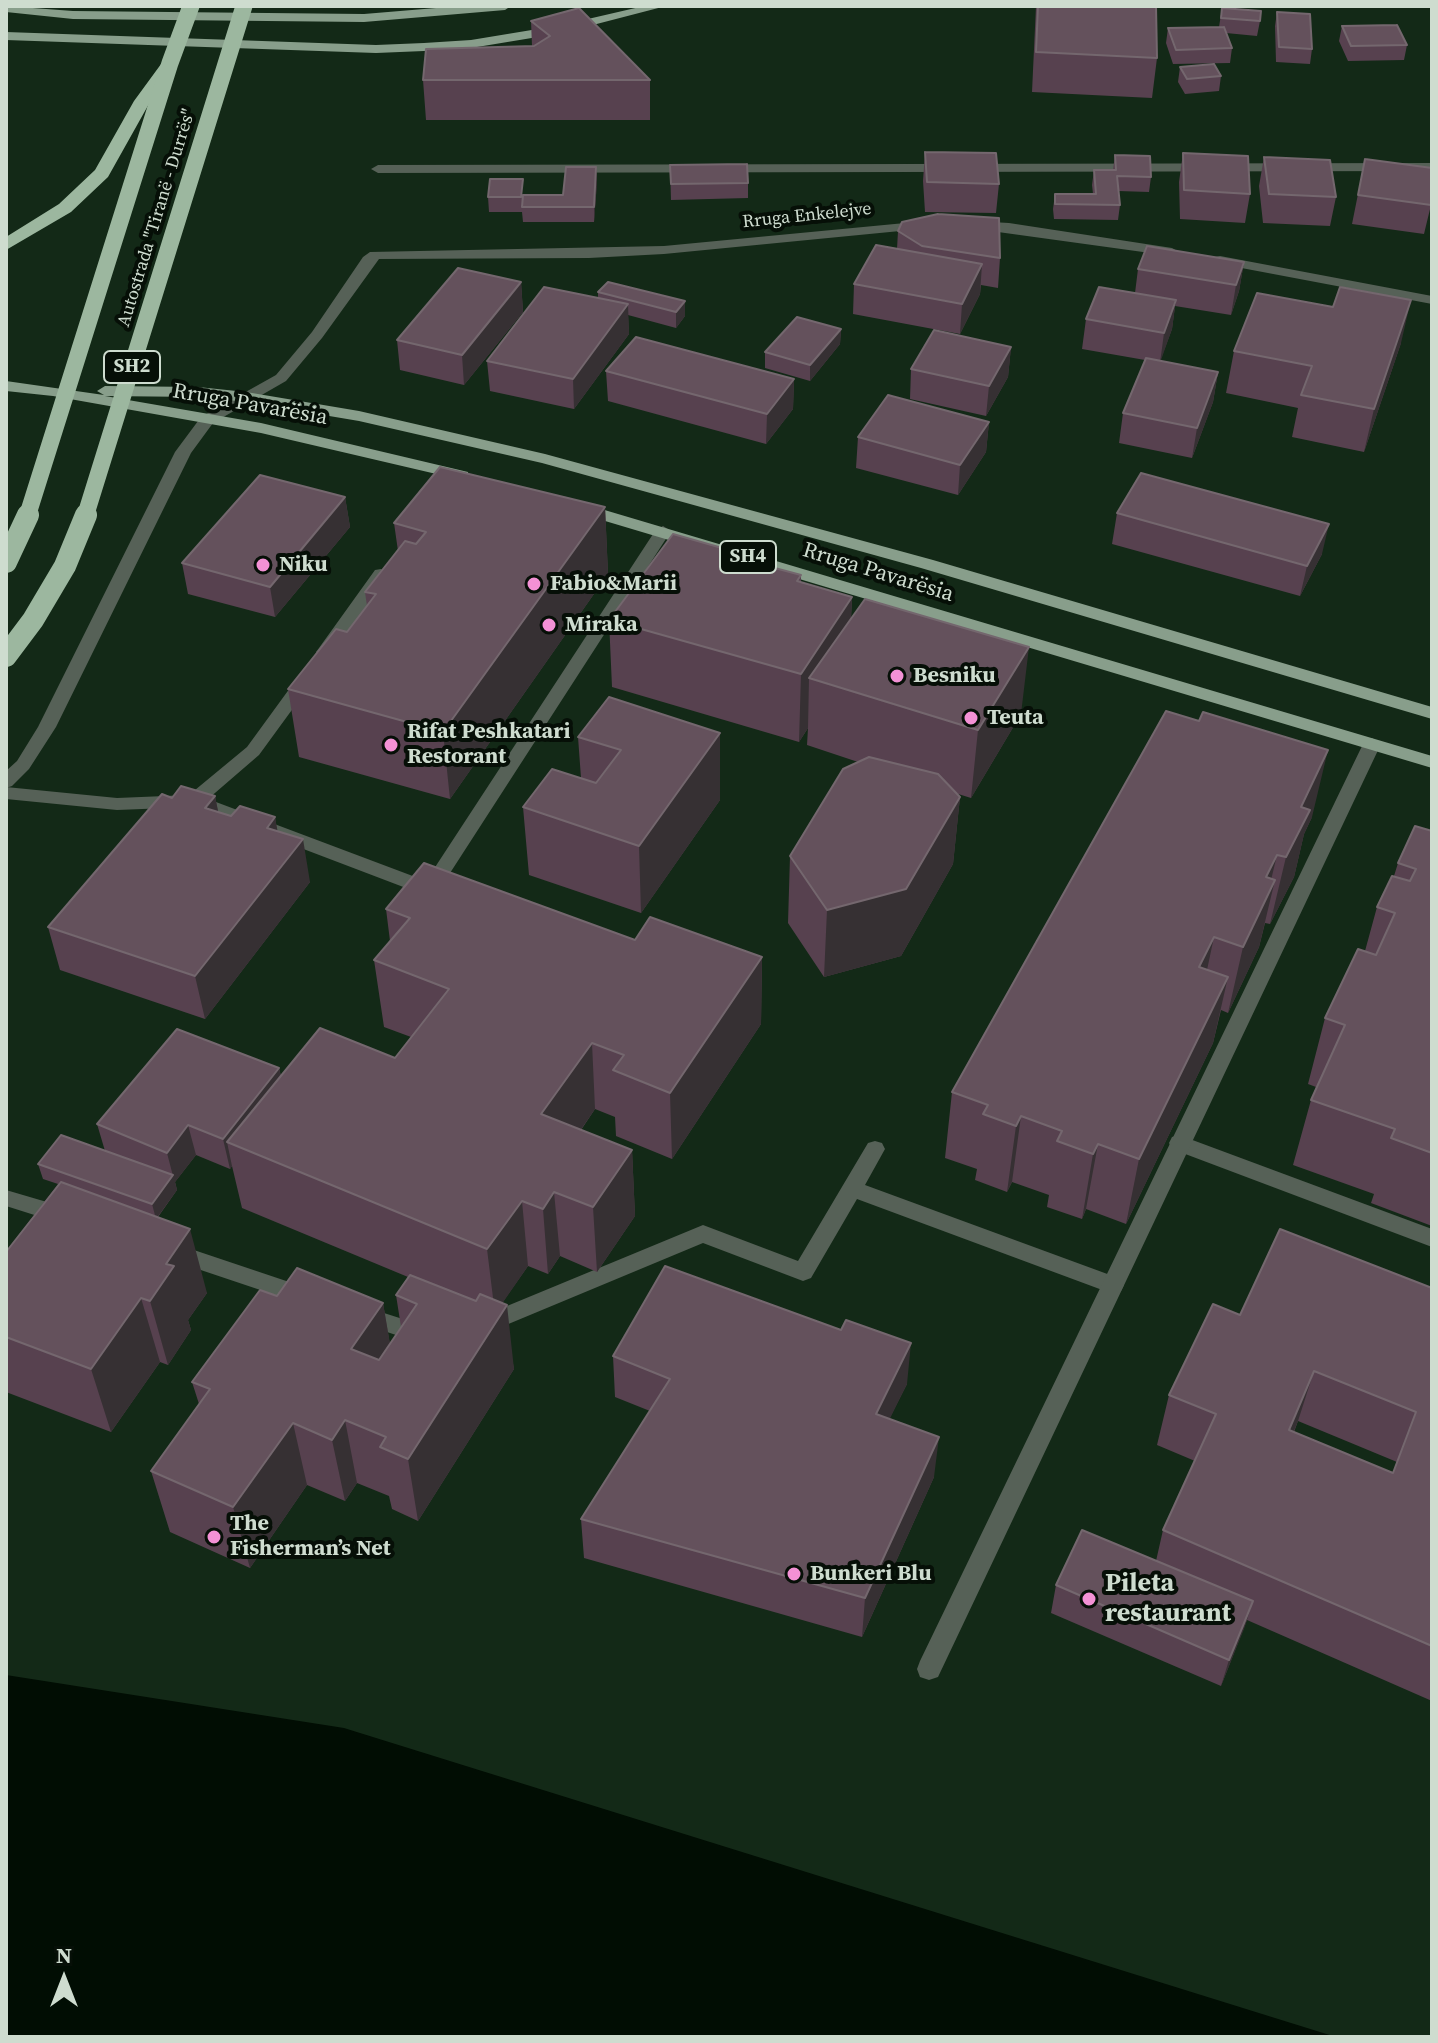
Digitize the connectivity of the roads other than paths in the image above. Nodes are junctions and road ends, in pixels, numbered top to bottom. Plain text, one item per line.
1 (191, 6) edge
2 (244, 6) edge
3 (505, 6) edge
4 (660, 6) edge
5 (6, 8) edge
6 (6, 36) edge
7 (170, 63) junction
8 (1432, 167) edge
9 (378, 169) dead end
10 (6, 245) edge
11 (1432, 300) edge
12 (6, 386) edge
13 (53, 391) junction
14 (246, 397) junction
15 (207, 420) junction
16 (483, 481) edge
17 (558, 502) edge
18 (663, 531) junction
19 (393, 558) edge
20 (6, 562) edge
21 (6, 656) edge
22 (1432, 713) edge
23 (1372, 744) junction
24 (1432, 762) edge
25 (6, 782) edge
26 (6, 793) edge
27 (194, 801) junction
28 (430, 889) junction
29 (459, 900) edge
30 (1179, 1143) junction
31 (875, 1149) dead end
32 (851, 1188) junction
33 (6, 1198) edge
34 (80, 1221) edge
35 (1432, 1238) edge
36 (153, 1246) edge
37 (1113, 1285) junction
38 (472, 1330) edge
39 (443, 1342) edge
40 (929, 1669) dead end

1 - 7 highway, Autostrada "Tiranë - Durrës" / SH2, bridge
2 - 21 highway, Autostrada "Tiranë - Durrës" / SH2, bridge
3 - 5 main road
4 - 6 main road
7 - 10 highway
7 - 20 highway, Autostrada "Tiranë - Durrës" / SH2, bridge
8 - 9 street
11 - 14 street, Rruga Enkelejve
12 - 13 main road, SH4
13 - 14 main road, Rruga Pavarësia / SH4
13 - 15 main road, Rruga Pavarësia / SH4
14 - 15 street
14 - 22 main road, Rruga Pavarësia / SH4
15 - 16 main road, Rruga Pavarësia / SH4
15 - 25 street
17 - 18 main road, Rruga Pavarësia / SH4
18 - 23 main road, Rruga Pavarësia / SH4
18 - 28 street
19 - 27 street
23 - 24 main road, Rruga Pavarësia / SH4
23 - 30 street
26 - 27 street
27 - 28 street
28 - 29 street
30 - 35 street
30 - 37 street
31 - 32 street
32 - 37 street
32 - 38 street
33 - 34 street
36 - 39 street
37 - 40 street

